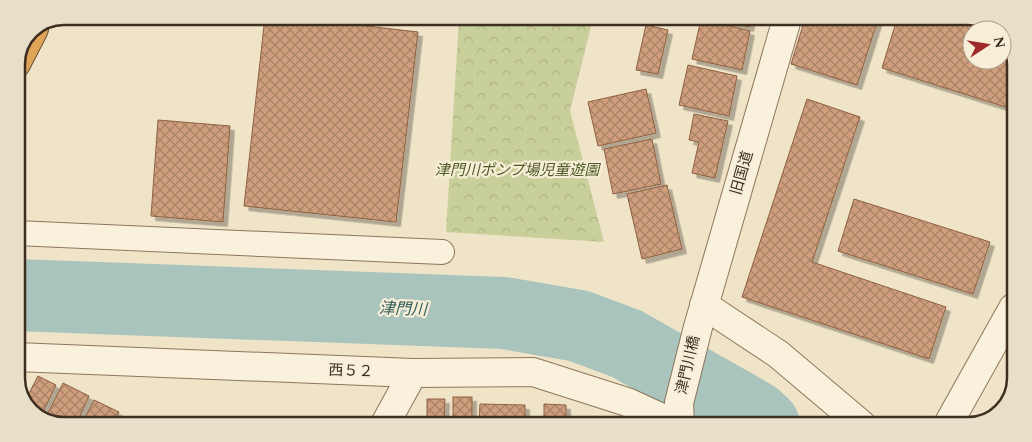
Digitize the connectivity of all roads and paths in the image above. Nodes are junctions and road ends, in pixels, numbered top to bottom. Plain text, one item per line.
1 (784, 25) edge
2 (25, 233) edge
3 (442, 252) dead end
4 (701, 316) junction
5 (1007, 319) edge
6 (25, 357) edge
7 (413, 373) junction
8 (389, 417) edge
9 (676, 417) edge
10 (679, 417) edge
11 (853, 417) edge
12 (952, 417) edge

1 - 4 street, 旧国道
2 - 3 lane
4 - 10 street, 津門川橋
4 - 11 street
5 - 12 street
6 - 7 street, 西５２
7 - 8 street
7 - 9 street, 西５２

